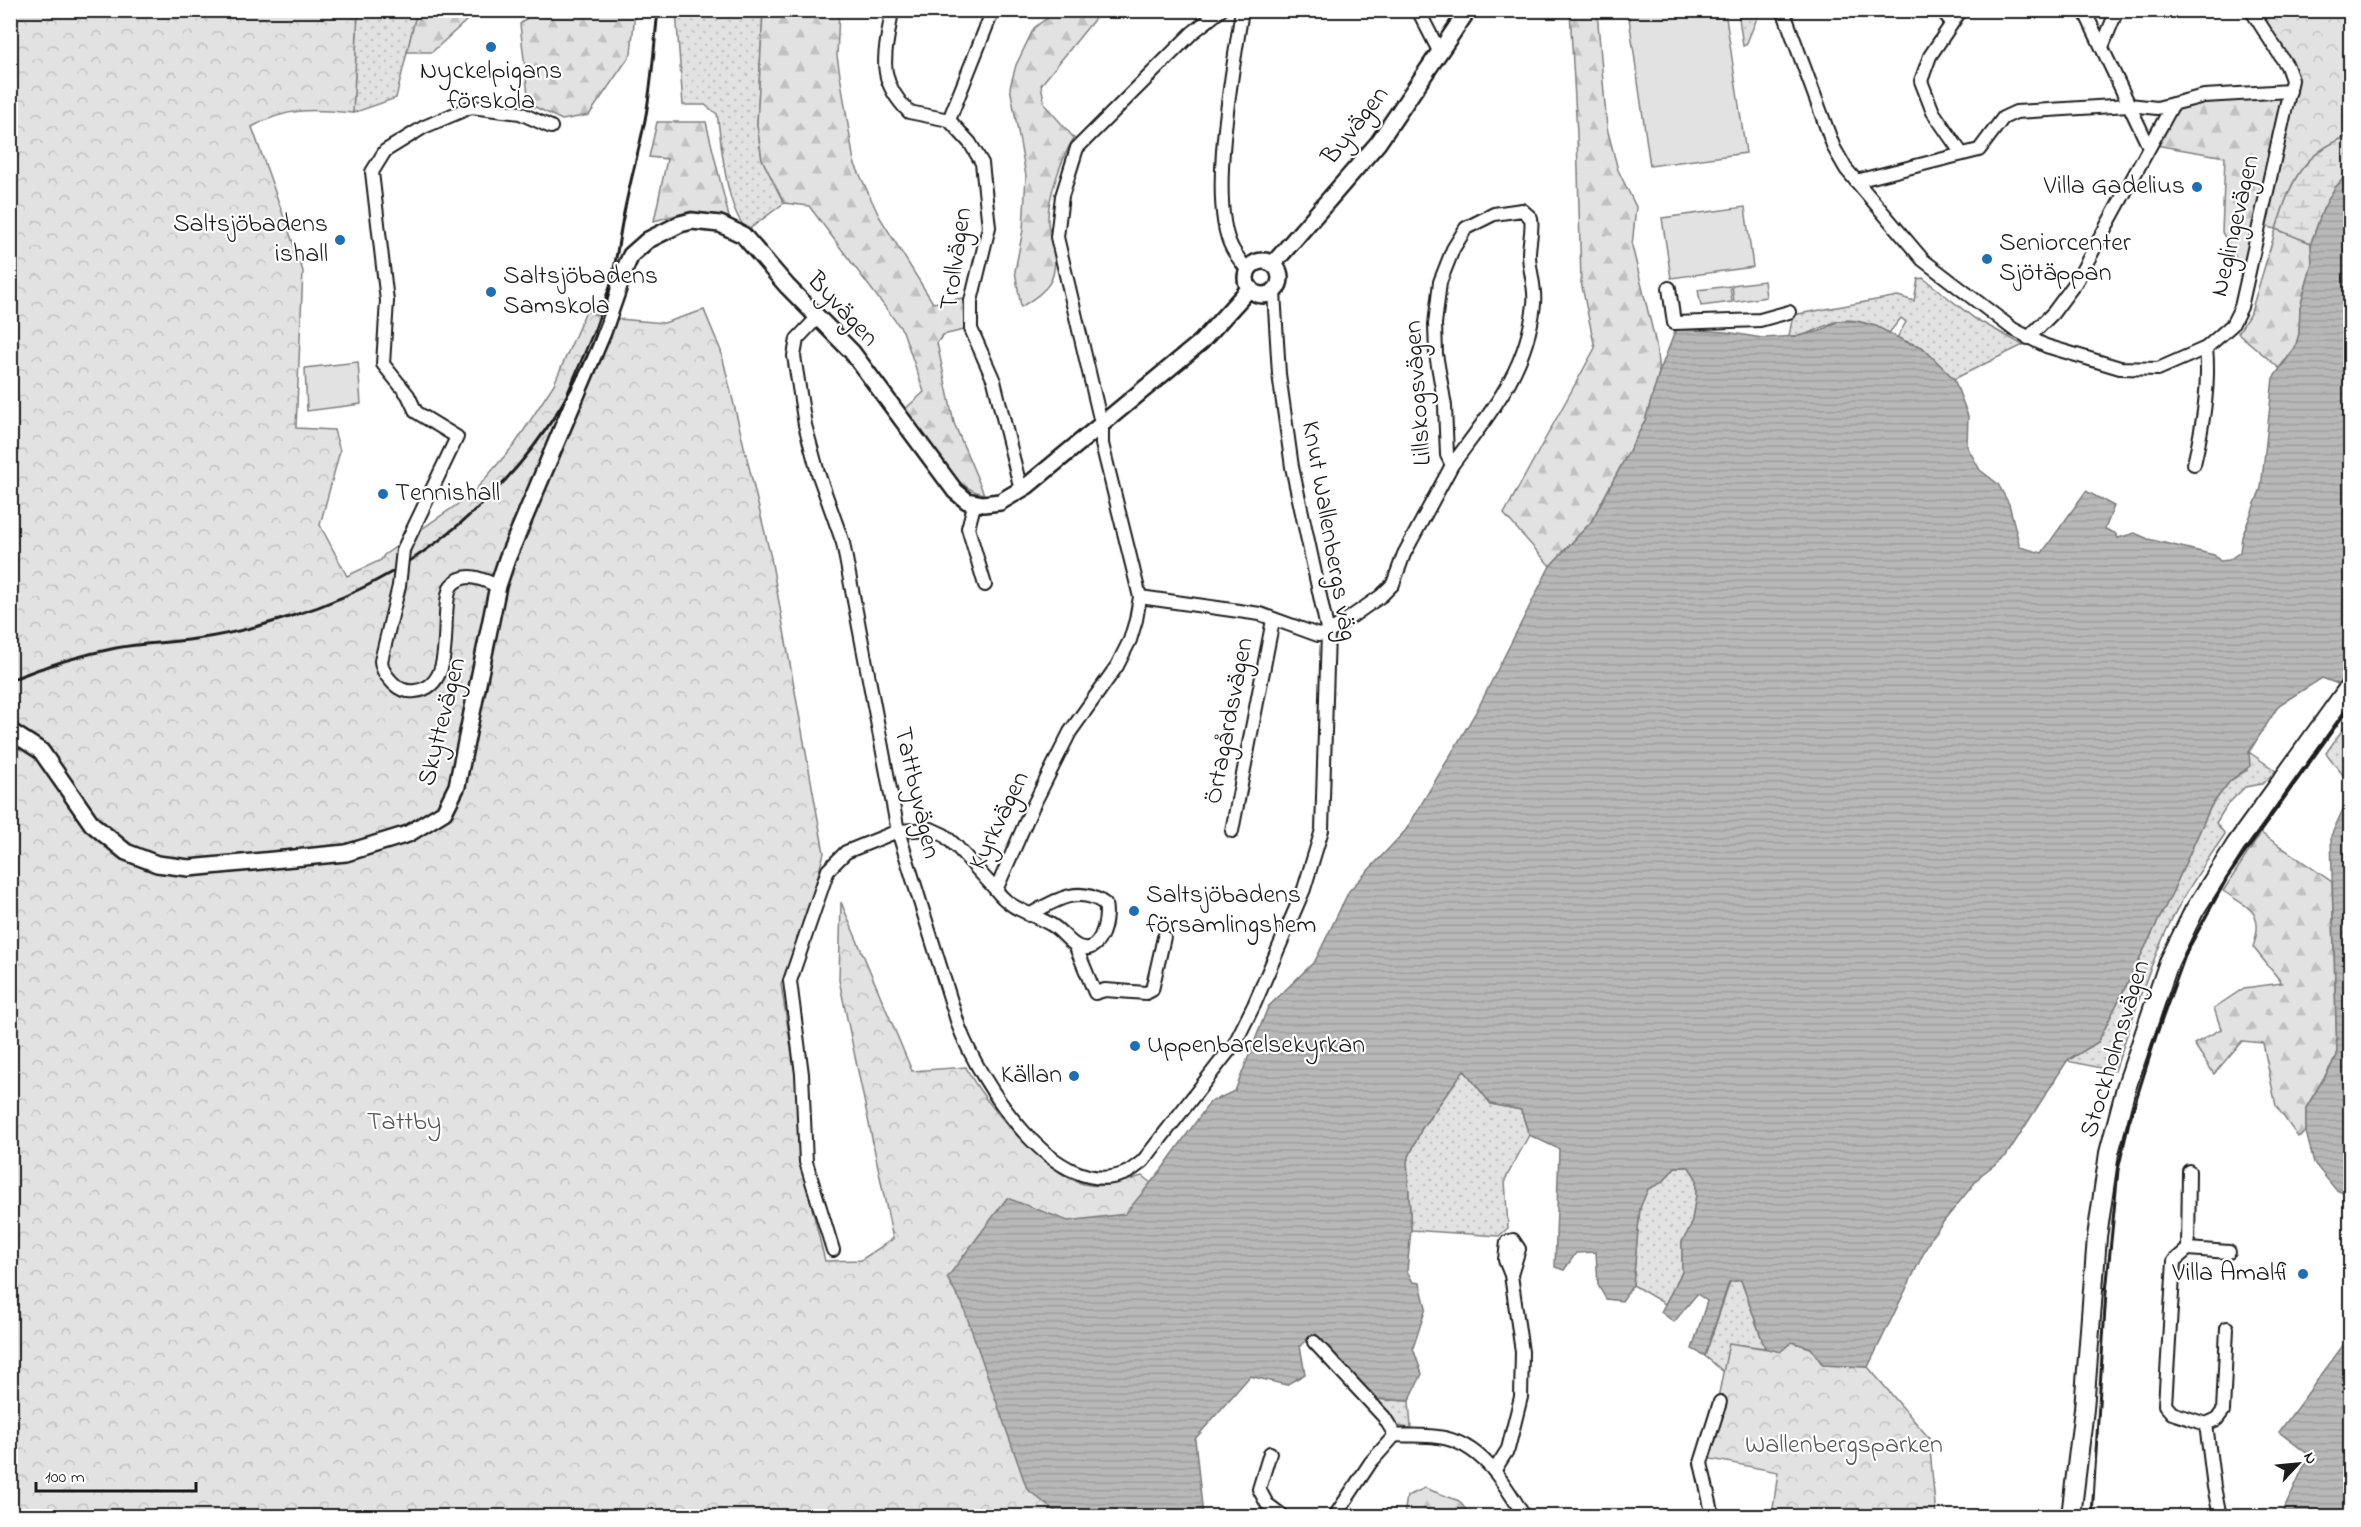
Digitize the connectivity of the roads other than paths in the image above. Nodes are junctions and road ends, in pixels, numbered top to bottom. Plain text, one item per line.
1 (892, 10) edge
2 (993, 10) edge
3 (1221, 10) edge
4 (1242, 10) edge
5 (1418, 10) edge
6 (1468, 10) edge
7 (1782, 10) edge
8 (1941, 10) edge
9 (1961, 10) edge
10 (2084, 10) edge
11 (2117, 10) edge
12 (2251, 10) edge
13 (1952, 21) junction
14 (2102, 47) junction
15 (1439, 51) junction
16 (2290, 91) junction
17 (2173, 104) junction
18 (2129, 105) junction
19 (949, 120) junction
20 (551, 127) dead end
21 (2149, 147) junction
22 (1962, 154) junction
23 (1856, 181) junction
24 (639, 246) joint
25 (1272, 264) junction
26 (1248, 271) junction
27 (1250, 288) junction
28 (1669, 288) dead end
29 (1274, 292) junction
30 (1789, 312) dead end
31 (817, 318) junction
32 (2028, 338) junction
33 (2206, 348) junction
34 (1102, 427) junction
35 (2194, 464) dead end
36 (1452, 465) junction
37 (1021, 490) junction
38 (975, 502) junction
39 (985, 585) dead end
40 (498, 586) junction
41 (1140, 597) junction
42 (1273, 620) junction
43 (1328, 633) junction
44 (2346, 692) edge
45 (10, 731) edge
46 (898, 831) junction
47 (1232, 831) dead end
48 (996, 890) junction
49 (1029, 915) junction
50 (1164, 937) dead end
51 (1075, 945) junction
52 (1143, 1161) joint
53 (2189, 1171) dead end
54 (2188, 1249) junction
55 (833, 1250) dead end
56 (2229, 1252) dead end
57 (1511, 1275) dead end
58 (2227, 1328) dead end
59 (1314, 1342) dead end
60 (1720, 1402) dead end
61 (2206, 1424) junction
62 (1395, 1435) junction
63 (1270, 1453) dead end
64 (1494, 1472) junction
65 (1283, 1516) edge
66 (1335, 1516) edge
67 (1524, 1516) edge
68 (1713, 1516) edge
69 (2071, 1516) edge
70 (2220, 1516) edge

1 - 19 street
2 - 19 street
3 - 34 street, Kyrkvägen
4 - 26 street
5 - 15 street
6 - 15 street, Byvägen
7 - 23 street, Neglingevägen
8 - 13 street
9 - 13 street
10 - 14 street
11 - 14 street
12 - 16 street, Neglingevägen
13 - 22 street
14 - 18 street
15 - 25 street, Byvägen
16 - 17 street
16 - 33 street, Neglingevägen
17 - 18 street
17 - 21 street
18 - 21 street
18 - 22 street
19 - 37 street, Trollvägen
20 - 40 street, bridge
21 - 32 street
22 - 23 street
23 - 32 street, Neglingevägen
24 - 31 street, Byvägen
24 - 40 street, Skyttevägen
25 - 26 street
25 - 29 street
26 - 27 street
27 - 29 street
27 - 34 street
28 - 30 street
29 - 43 street, Knut Wallenbergs väg
31 - 38 street, Byvägen
31 - 46 street, Tattbyvägen
32 - 33 street, Neglingevägen
33 - 35 street
34 - 37 street
34 - 41 street, Kyrkvägen
36 - 36 street, Lillskogsvägen
36 - 43 street, Lillskogsvägen
37 - 38 street
38 - 39 street
40 - 45 street, Skyttevägen
41 - 42 street
41 - 48 street, Kyrkvägen
42 - 43 street
42 - 47 street, Örtagårdsvägen
43 - 52 street, Knut Wallenbergs väg
44 - 69 main road, Stockholmsvägen
46 - 48 street, Kyrkvägen
46 - 52 street, Tattbyvägen
46 - 55 street, Kyrkvägen
48 - 49 street
49 - 51 street
49 - 51 street
50 - 51 street
53 - 54 street
54 - 56 street
54 - 61 street
57 - 64 street
58 - 61 street
59 - 62 street
60 - 68 street
61 - 70 street
62 - 64 street
62 - 66 street
63 - 65 street
64 - 67 street

